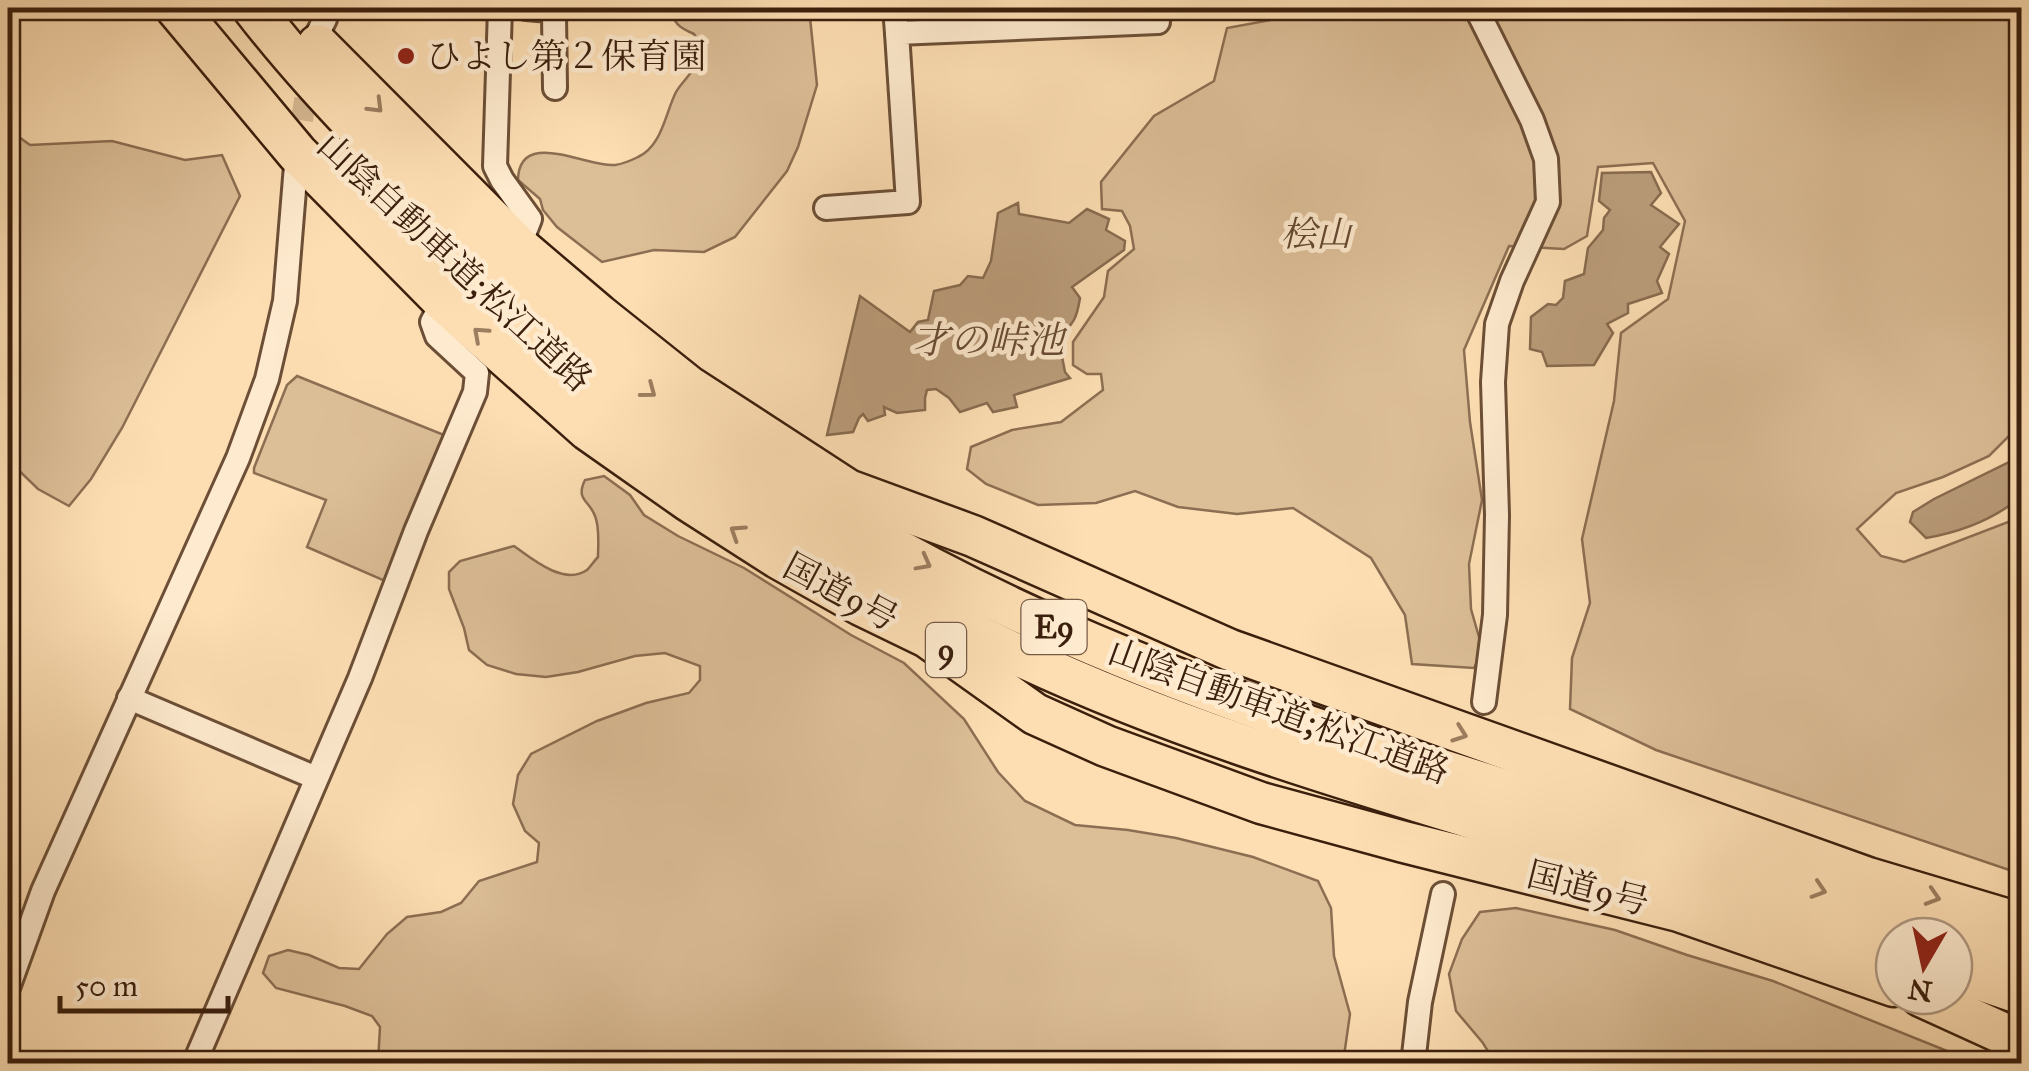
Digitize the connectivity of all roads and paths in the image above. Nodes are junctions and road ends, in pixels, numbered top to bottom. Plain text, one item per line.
1 (176, 8) edge
2 (208, 8) edge
3 (252, 8) edge
4 (287, 8) edge
5 (500, 8) edge
6 (526, 8) edge
7 (895, 8) edge
8 (1476, 8) edge
9 (1158, 22) dead end
10 (321, 24) edge
11 (897, 33) junction
12 (555, 88) dead end
13 (297, 152) junction
14 (826, 208) dead end
15 (519, 247) junction
16 (444, 302) junction
17 (848, 490) junction
18 (927, 637) junction
19 (128, 698) junction
20 (1484, 702) dead end
21 (316, 778) junction
22 (1763, 890) junction
23 (1443, 894) dead end
24 (2022, 924) edge
25 (1874, 943) edge
26 (2022, 958) edge
27 (1974, 978) edge
28 (1874, 979) edge
29 (8, 988) edge
30 (2022, 994) edge
31 (1965, 1016) edge
32 (2022, 1042) edge
33 (194, 1064) edge
34 (1413, 1064) edge

1 - 13 highway, 国道9号 / 9
2 - 22 highway, 山陰自動車道;松江道路 / E9
3 -> 22 highway, 山陰自動車道;松江道路 / E9
4 - 10 highway
5 - 15 street
6 - 12 street
7 - 11 street
8 - 20 street
9 - 11 street
10 -> 15 highway
11 - 14 street
13 - 16 highway, 国道9号 / 9
13 - 19 street
15 - 17 highway
18 -> 16 highway, 国道9号 / 9
16 - 21 street
17 - 22 highway
17 -> 24 highway
18 - 22 highway
18 - 28 highway, 国道9号 / 9
19 - 21 street
19 - 29 street
21 - 33 street
22 - 25 highway, 山陰自動車道;松江道路 / E9
22 -> 26 highway, 山陰自動車道;松江道路 / E9
23 - 34 street
27 - 30 highway
31 - 32 highway

